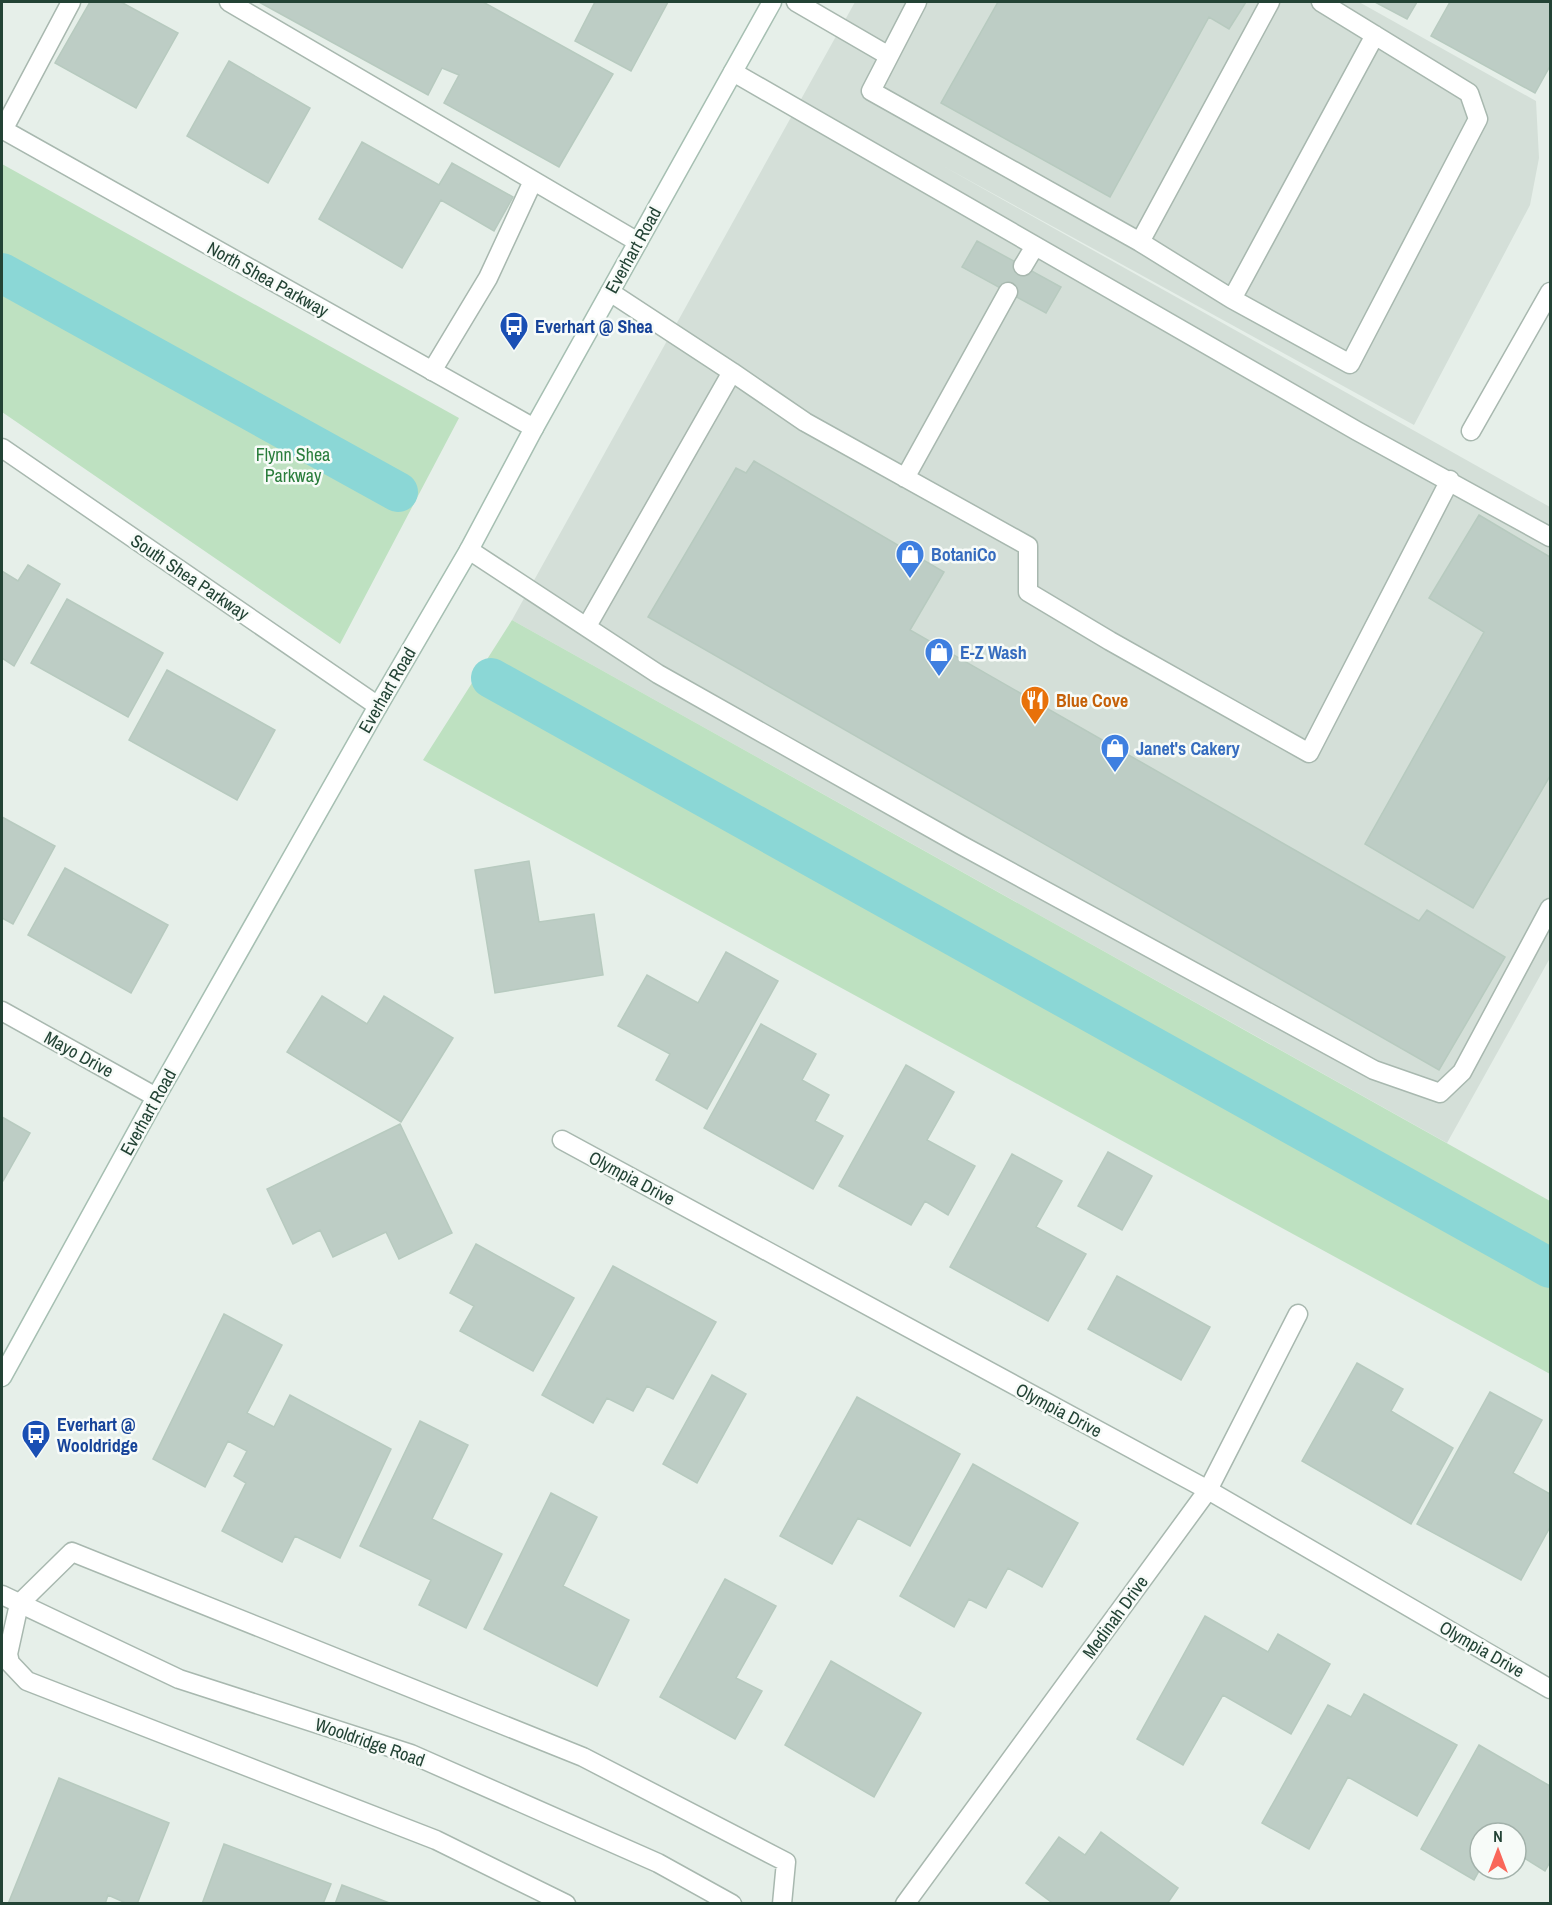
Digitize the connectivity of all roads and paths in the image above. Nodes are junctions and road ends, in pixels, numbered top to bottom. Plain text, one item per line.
1 (71, 2) edge
2 (229, 2) edge
3 (771, 2) edge
4 (796, 2) edge
5 (917, 2) edge
6 (1270, 2) edge
7 (1321, 2) edge
8 (1375, 35) junction
9 (889, 56) junction
10 (732, 72) junction
11 (2, 129) edge
12 (533, 181) junction
13 (638, 242) junction
14 (1140, 242) junction
15 (1035, 246) junction
16 (1023, 266) dead end
17 (610, 292) junction
18 (1008, 292) dead end
19 (1551, 292) edge
20 (1232, 299) junction
21 (432, 371) junction
22 (732, 372) junction
23 (534, 428) junction
24 (1471, 431) dead end
25 (2, 448) edge
26 (905, 478) junction
27 (1450, 480) junction
28 (1551, 537) edge
29 (469, 550) junction
30 (586, 626) junction
31 (378, 706) junction
32 (1551, 908) edge
33 (2, 1011) edge
34 (156, 1097) junction
35 (562, 1140) dead end
36 (1298, 1314) dead end
37 (2, 1377) edge
38 (1208, 1490) junction
39 (2, 1594) edge
40 (20, 1604) junction
41 (1551, 1689) edge
42 (566, 1904) edge
43 (732, 1904) edge
44 (782, 1904) edge
45 (905, 1904) edge

1 - 11 street
2 - 12 street
3 - 10 street, Everhart Road
4 - 9 street
5 - 9 street
6 - 14 street
7 - 8 street
8 - 20 street
8 - 20 street
9 - 14 street
10 - 13 street, Everhart Road
10 - 15 street
11 - 21 street, North Shea Parkway
12 - 13 street
12 - 21 street
13 - 17 street, Everhart Road
14 - 20 street
15 - 16 street
15 - 27 street
17 - 22 street
17 - 23 street, Everhart Road
18 - 26 street
19 - 24 street
21 - 23 street, North Shea Parkway
22 - 26 street
22 - 30 street
23 - 29 street, Everhart Road
25 - 31 street, South Shea Parkway
26 - 27 street
27 - 28 street
29 - 30 street
29 - 31 street, Everhart Road
30 - 32 street
31 - 34 street, Everhart Road
33 - 34 street, Mayo Drive
34 - 37 street, Everhart Road
35 - 38 street, Olympia Drive
36 - 38 street, Medinah Drive
38 - 41 street, Olympia Drive
38 - 45 street, Medinah Drive
39 - 40 street, Wooldridge Road
40 - 42 street
40 - 43 street, Wooldridge Road
40 - 44 street

